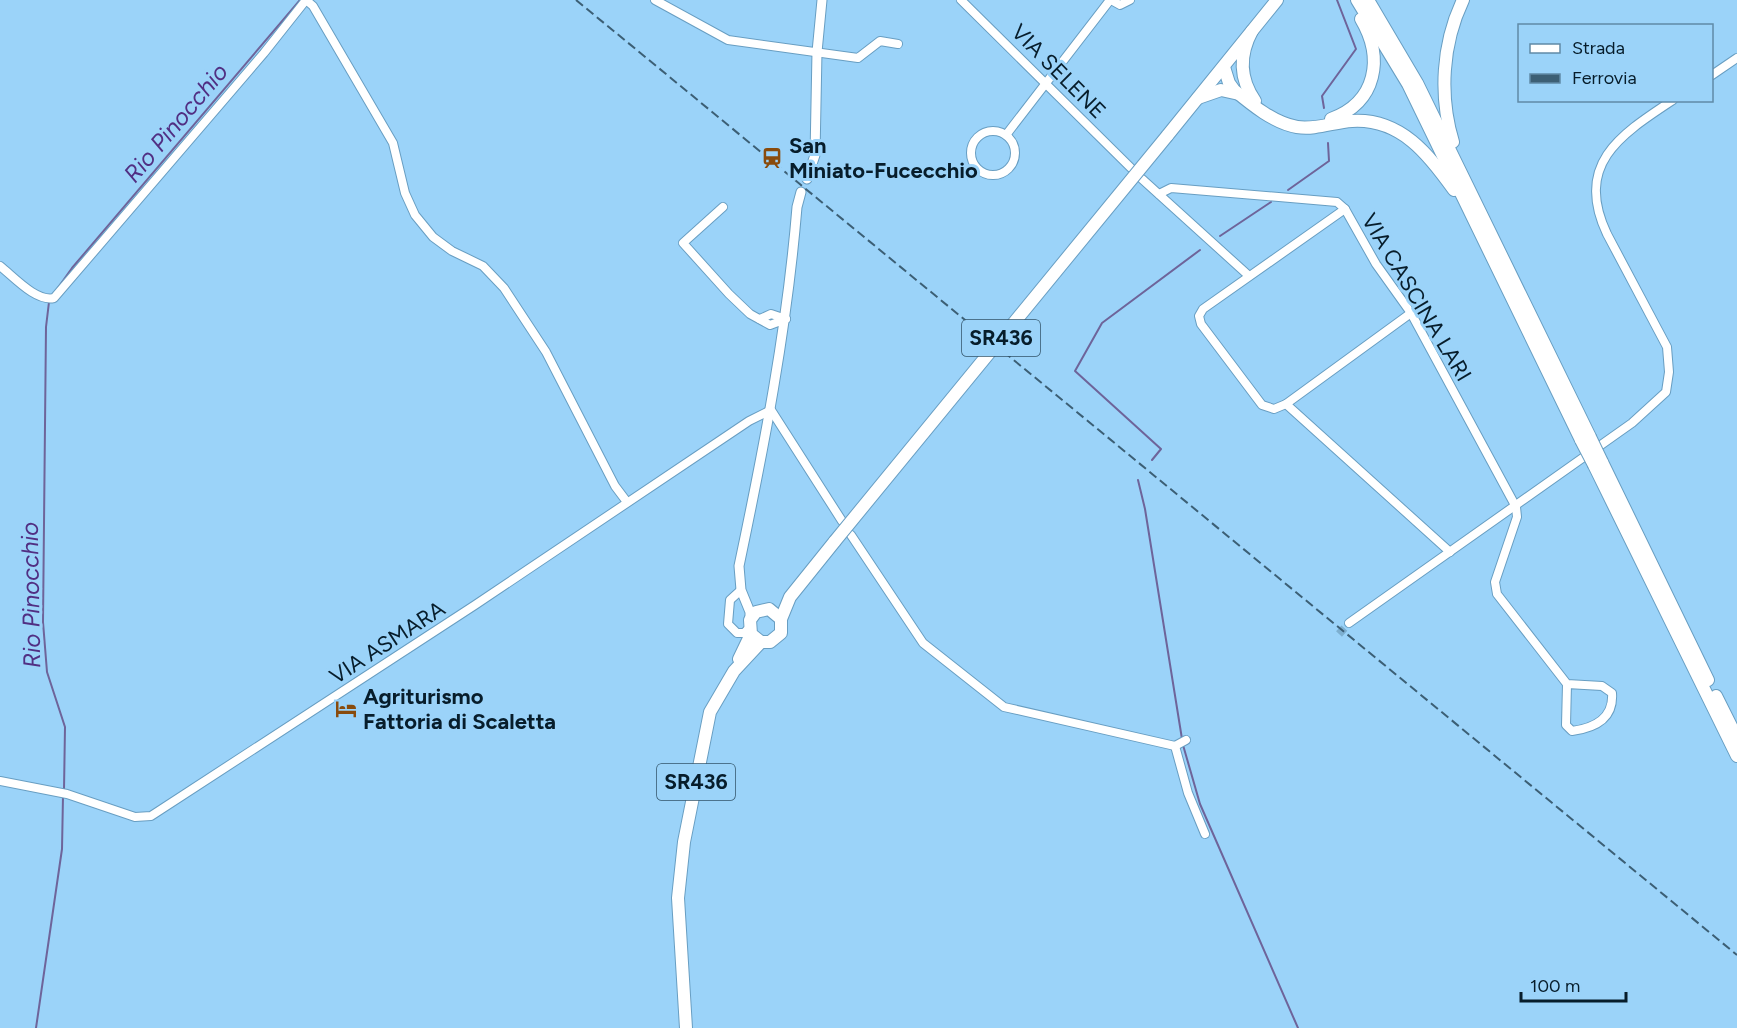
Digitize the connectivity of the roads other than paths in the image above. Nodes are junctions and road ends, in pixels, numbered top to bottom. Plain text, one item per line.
1 (306, 0) edge
2 (655, 0) edge
3 (822, 0) edge
4 (961, 0) edge
5 (1110, 0) edge
6 (1130, 0) edge
7 (1277, 0) edge
8 (1350, 0) edge
9 (1357, 0) edge
10 (1368, 0) edge
11 (1463, 0) edge
12 (1252, 31) junction
13 (898, 44) dead end
14 (817, 52) junction
15 (1737, 58) edge
16 (1225, 66) junction
17 (1713, 74) edge
18 (1244, 78) junction
19 (1048, 84) junction
20 (1241, 95) junction
21 (1198, 98) junction
22 (1670, 102) edge
23 (1259, 107) junction
24 (1317, 126) junction
25 (1006, 135) junction
26 (1131, 168) dead end
27 (1142, 178) dead end
28 (807, 179) dead end
29 (801, 192) dead end
30 (1159, 194) junction
31 (723, 207) dead end
32 (1345, 209) junction
33 (1503, 259) junction
34 (0, 266) edge
35 (1248, 275) junction
36 (789, 292) junction
37 (1411, 313) junction
38 (771, 314) junction
39 (760, 319) junction
40 (786, 319) junction
41 (771, 325) junction
42 (784, 332) junction
43 (1547, 369) junction
44 (1286, 404) junction
45 (771, 410) junction
46 (1586, 438) junction
47 (1598, 464) junction
48 (627, 502) junction
49 (1516, 507) junction
50 (842, 521) dead end
51 (851, 535) dead end
52 (1450, 552) junction
53 (798, 586) junction
54 (742, 592) junction
55 (767, 609) junction
56 (781, 619) junction
57 (1349, 623) tunnel mouth
58 (750, 627) junction
59 (761, 642) junction
60 (734, 671) junction
61 (1567, 684) junction
62 (1737, 738) edge
63 (1737, 756) edge
64 (0, 781) edge
65 (1205, 834) dead end
66 (686, 1028) edge

1 - 34 street
1 - 48 street
2 - 14 street
3 - 14 street
4 - 19 street, VIA SELENE
5 - 6 street
5 - 19 street
7 - 12 main road, SR436
8 - 24 main road
9 - 43 main road
10 - 33 main road
11 - 33 main road
12 - 16 main road, SR436
12 - 18 main road
13 - 14 street
14 - 28 street
15 - 17 street
16 - 18 main road
16 - 20 main road
16 - 21 main road, SR436
18 - 23 main road
19 - 25 street
19 - 26 street, VIA SELENE
20 - 21 main road
20 - 23 main road
21 - 53 main road, SR436, bridge
22 - 49 street
23 - 24 main road
24 - 43 main road
25 - 25 street
27 - 30 street
29 - 36 street
30 - 32 street, VIA CASCINA LARI
30 - 35 street
31 - 39 street
32 - 35 street
32 - 37 street, VIA CASCINA LARI
33 - 46 main road
35 - 44 street
36 - 38 street
36 - 40 street
37 - 44 street
37 - 49 street, VIA CASCINA LARI
38 - 39 street
38 - 40 street
39 - 41 street
40 - 41 street
40 - 42 street
41 - 42 street
42 - 45 street
43 - 46 main road
44 - 52 street
45 - 48 street, VIA ASMARA
45 - 50 street
45 - 54 street
46 - 47 main road, bridge
47 - 62 main road
47 - 63 main road
48 - 64 street, VIA ASMARA
49 - 52 street
49 - 61 street
51 - 65 street
52 - 57 street
53 - 55 main road, SR436
53 - 56 main road, SR436
54 - 55 street
54 - 58 street
54 - 58 street
55 - 56 main road
55 - 58 main road, SR436
56 - 59 main road, SR436
58 - 59 main road
58 - 60 main road, SR436
59 - 60 main road, SR436
60 - 66 main road, SR436
61 - 61 street

